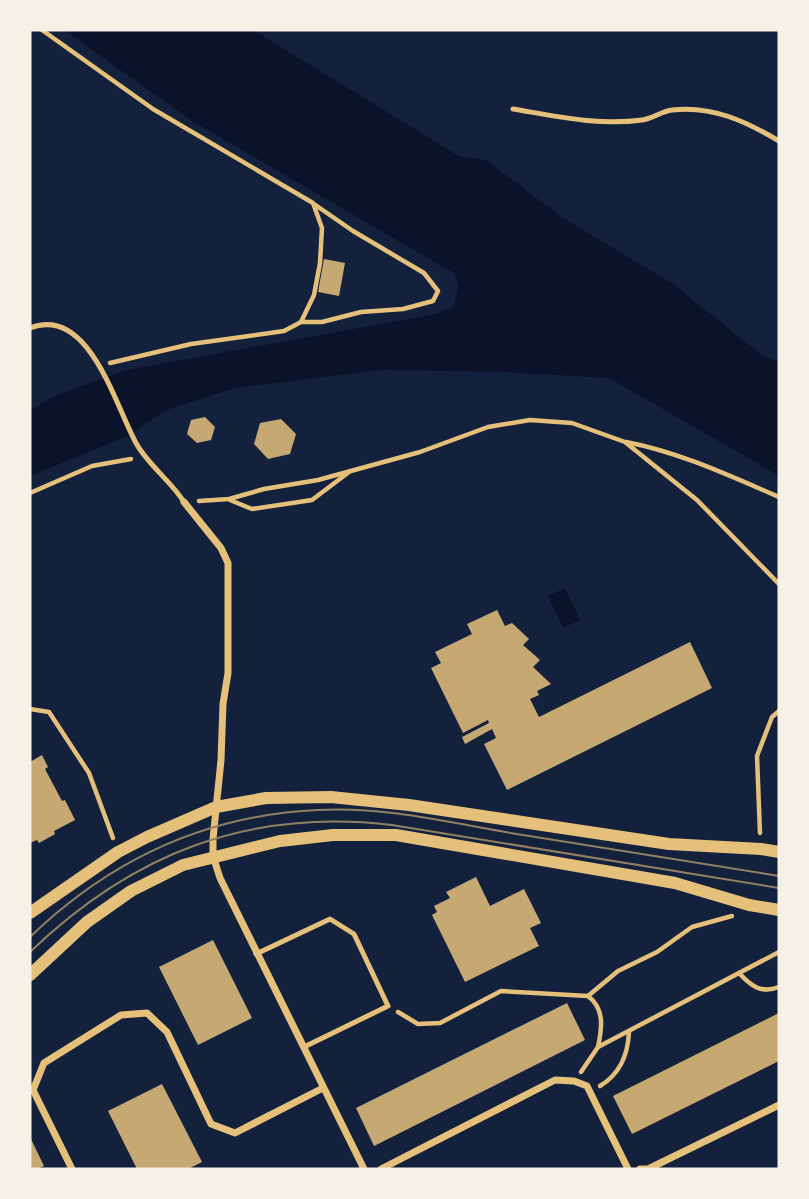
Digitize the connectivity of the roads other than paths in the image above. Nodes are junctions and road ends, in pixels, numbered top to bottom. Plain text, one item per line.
1 (513, 109) dead end
2 (779, 141) edge
3 (30, 328) edge
4 (184, 502) joint
5 (216, 807) junction
6 (779, 852) edge
7 (213, 856) junction
8 (779, 910) edge
9 (30, 914) edge
10 (256, 954) junction
11 (30, 975) edge
12 (304, 1047) junction
13 (324, 1087) junction
14 (779, 1104) edge
15 (72, 1169) edge
16 (364, 1169) edge
17 (381, 1169) edge
18 (628, 1169) edge
19 (640, 1169) edge

1 - 2 lane
3 - 4 lane
4 - 5 street
5 - 6 street
5 - 7 street
5 - 9 street
7 - 8 street
7 - 10 street
7 - 11 street
10 - 12 street
10 - 12 lane
12 - 13 street
13 - 15 street
13 - 16 street
14 - 19 street
17 - 18 street

